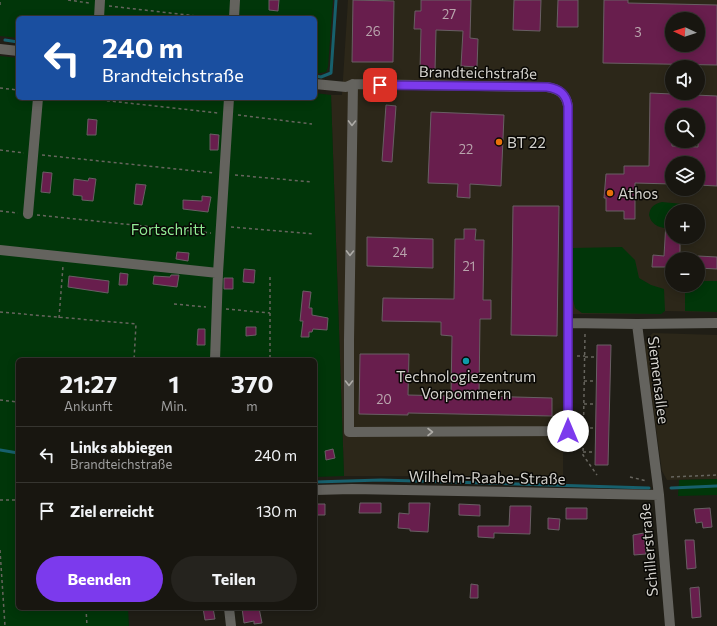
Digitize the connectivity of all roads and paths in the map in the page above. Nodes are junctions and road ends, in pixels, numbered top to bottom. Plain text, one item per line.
1 (0, 0) edge
2 (68, 0) edge
3 (235, 0) edge
4 (99, 2) edge
5 (0, 5) edge
6 (98, 16) edge
7 (200, 16) edge
8 (234, 16) edge
9 (317, 33) edge
10 (320, 34) dead end
11 (0, 49) edge
12 (16, 51) edge
13 (317, 84) edge
14 (353, 84) junction
15 (0, 88) edge
16 (16, 90) edge
17 (38, 100) edge
18 (101, 100) edge
19 (229, 100) edge
20 (228, 114) junction
21 (312, 124) dead end
22 (0, 150) edge
23 (33, 154) junction
24 (224, 174) junction
25 (312, 182) dead end
26 (0, 211) edge
27 (28, 214) junction
28 (221, 230) junction
29 (314, 234) dead end
30 (0, 250) edge
31 (64, 257) junction
32 (218, 273) junction
33 (270, 277) dead end
34 (0, 312) edge
35 (59, 318) junction
36 (568, 323) junction
37 (585, 323) junction
38 (717, 323) edge
39 (637, 324) junction
40 (585, 357) junction
41 (597, 357) dead end
42 (134, 358) edge
43 (215, 358) edge
44 (270, 358) edge
45 (584, 380) junction
46 (596, 380) dead end
47 (0, 400) edge
48 (16, 402) edge
49 (584, 404) junction
50 (596, 404) dead end
51 (584, 428) junction
52 (595, 428) dead end
53 (583, 452) junction
54 (595, 452) dead end
55 (655, 471) joint
56 (597, 475) dead end
57 (717, 475) edge
58 (630, 477) dead end
59 (671, 477) dead end
60 (650, 482) dead end
61 (317, 490) edge
62 (659, 494) junction
63 (0, 500) edge
64 (16, 500) edge
65 (0, 550) edge
66 (86, 610) edge
67 (229, 610) edge
68 (5, 626) edge
69 (87, 626) edge
70 (231, 626) edge
71 (670, 626) edge

1 - 5 path
2 - 4 path
3 - 8 street
4 - 6 street
4 - 7 path
9 - 10 path
11 - 12 street
13 - 14 street
14 - 36 street, Brandteichstraße
14 -> 36 street, Brandteichstraße
15 - 16 path
17 - 23 street
18 - 20 path
19 - 20 street
20 - 21 path
20 - 24 street
22 - 23 path
23 - 24 path
23 - 27 street
24 - 25 path
24 - 28 street
26 - 27 path
27 - 28 path
28 - 29 path
28 - 32 street
30 - 31 street
31 - 32 street
31 - 35 path
32 - 43 street
33 - 44 path
34 - 35 path
35 - 42 path
36 - 37 street
37 - 39 street
37 - 40 path
38 - 39 street, Siemensallee
39 - 55 street, Siemensallee
40 - 41 path
40 - 45 path
45 - 46 path
45 - 49 path
47 - 48 path
49 - 50 path
49 - 51 path
51 - 52 path
51 - 53 path
53 - 54 path
53 - 56 path
55 - 62 street, Schillerstraße
57 - 59 path
58 - 60 path
61 - 62 street, Wilhelm-Raabe-Straße
62 - 71 street, Schillerstraße
63 - 64 path
65 - 68 path
66 - 69 path
67 - 70 street

